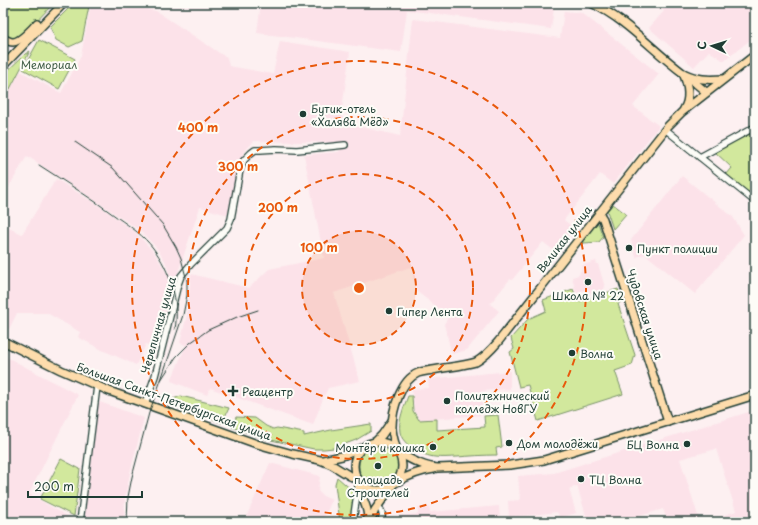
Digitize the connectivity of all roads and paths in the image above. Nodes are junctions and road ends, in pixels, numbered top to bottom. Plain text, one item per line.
1 (57, 3) edge
2 (64, 3) edge
3 (591, 3) edge
4 (3, 38) edge
5 (755, 54) edge
6 (3, 66) edge
7 (683, 73) junction
8 (723, 79) junction
9 (706, 92) junction
10 (682, 112) junction
11 (755, 127) edge
12 (665, 129) junction
13 (345, 145) dead end
14 (700, 157) junction
15 (753, 200) dead end
16 (599, 213) junction
17 (3, 341) edge
18 (97, 386) junction
19 (755, 395) edge
20 (145, 404) junction
21 (393, 420) junction
22 (668, 422) junction
23 (373, 443) junction
24 (362, 448) junction
25 (398, 452) junction
26 (320, 460) junction
27 (438, 468) junction
28 (358, 482) junction
29 (394, 484) junction
30 (378, 506) junction
31 (80, 522) edge
32 (353, 522) edge
33 (369, 522) edge
34 (381, 522) edge

1 - 4 main road
2 - 6 main road
3 - 7 main road
5 - 8 main road, Великая улица
7 - 8 main road
7 - 9 main road
7 - 10 main road
8 - 9 main road, Великая улица
9 - 10 main road, Великая улица
10 - 12 main road, Великая улица
11 - 14 street
12 - 14 street
12 - 16 main road, Великая улица
13 - 20 street, Черепичная улица
14 - 15 street
16 - 21 main road, Великая улица
16 - 22 main road, Чудовская улица
17 - 18 main road, Большая Санкт-Петербургская улица
18 - 20 main road, Большая Санкт-Петербургская улица
18 - 31 street
19 - 22 main road
20 - 26 main road, Большая Санкт-Петербургская улица
21 - 23 main road
21 - 25 main road
22 - 27 main road
23 - 24 main road
23 - 25 main road
24 - 26 main road, Большая Санкт-Петербургская улица
24 - 28 main road
25 - 27 main road
25 - 29 main road
26 - 28 main road, Большая Санкт-Петербургская улица
27 - 29 main road
28 - 29 main road
28 - 32 street
28 - 33 main road
29 - 30 main road
30 - 33 main road
30 - 34 street

